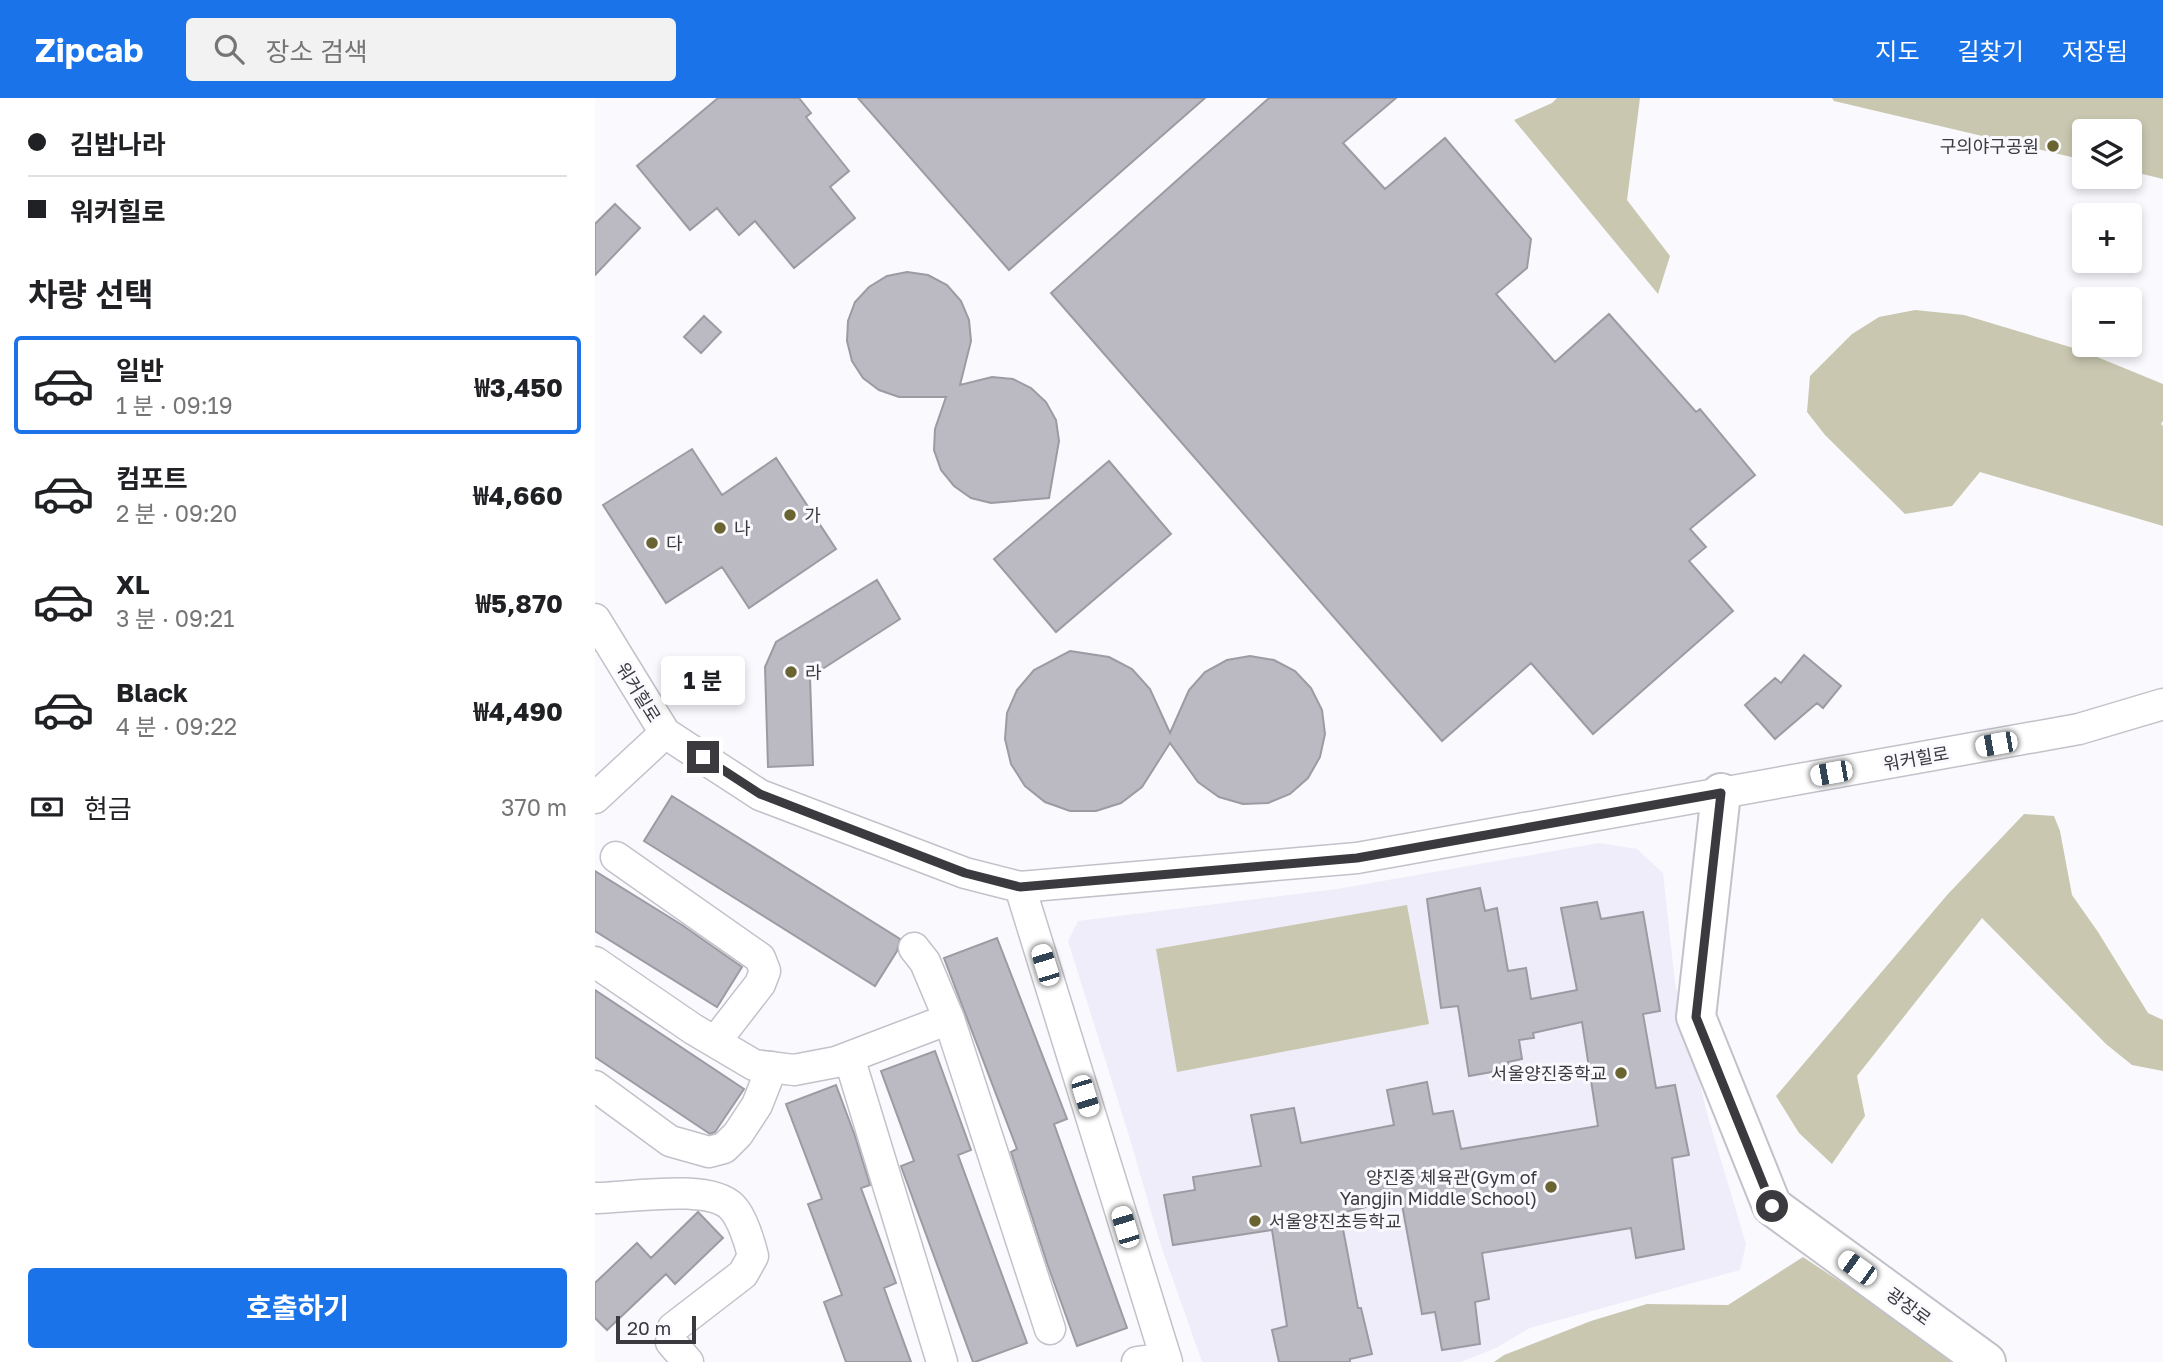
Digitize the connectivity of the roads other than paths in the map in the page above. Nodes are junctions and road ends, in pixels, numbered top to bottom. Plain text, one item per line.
1 (595, 619) edge
2 (2163, 704) edge
3 (665, 733) junction
4 (1721, 793) junction
5 (595, 798) edge
6 (616, 856) dead end
7 (1020, 887) junction
8 (914, 948) dead end
9 (595, 962) edge
10 (949, 1019) junction
11 (715, 1042) junction
12 (849, 1057) junction
13 (772, 1067) junction
14 (595, 1086) edge
15 (595, 1198) edge
16 (1050, 1329) dead end
17 (1167, 1360) edge
18 (688, 1362) edge
19 (942, 1362) edge
20 (1136, 1362) edge
21 (1986, 1362) edge

1 - 3 street, 워커힐로
2 - 4 street, 워커힐로
3 - 5 street
3 - 7 street, 워커힐로
4 - 7 street, 워커힐로
4 - 21 street, 광장로
6 - 11 street
7 - 17 street
8 - 10 street
9 - 11 street
10 - 12 street
10 - 16 street
11 - 13 street
12 - 13 street
12 - 19 street
13 - 14 street
15 - 18 street
17 - 20 street

